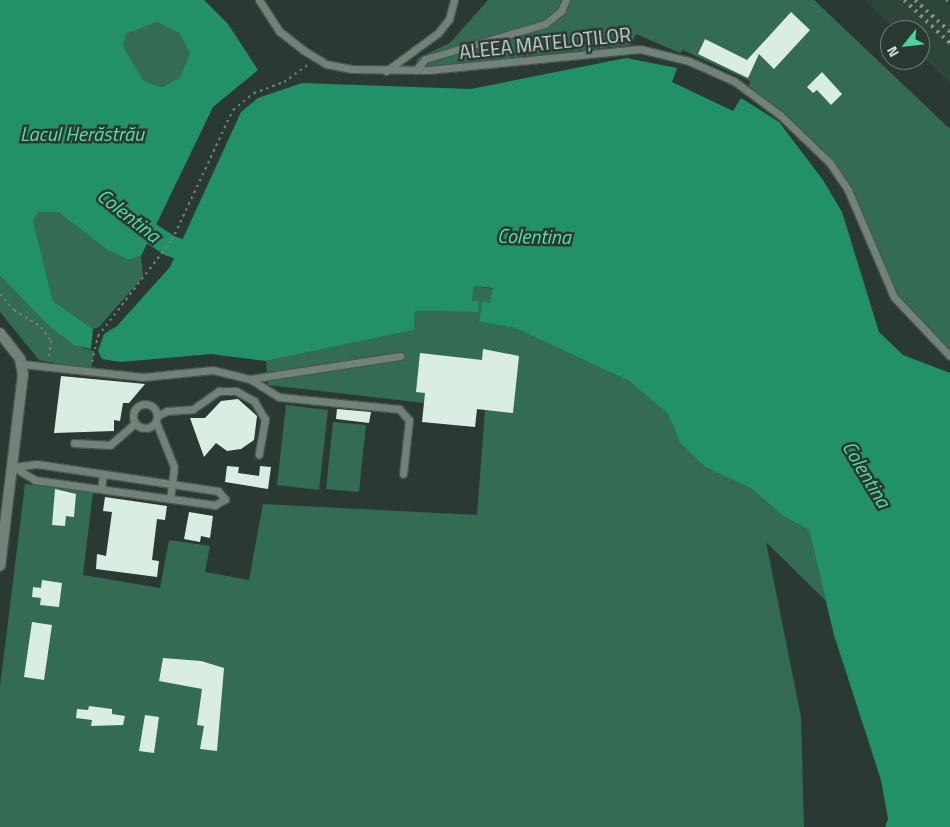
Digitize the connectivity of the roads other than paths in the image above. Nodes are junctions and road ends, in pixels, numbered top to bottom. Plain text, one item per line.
1 (259, 0) edge
2 (454, 0) edge
3 (566, 0) edge
4 (416, 70) junction
5 (386, 71) junction
6 (0, 333) edge
7 (400, 356) dead end
8 (950, 356) edge
9 (22, 364) junction
10 (250, 379) junction
11 (156, 419) junction
12 (134, 423) junction
13 (74, 443) dead end
14 (259, 454) dead end
15 (13, 467) junction
16 (103, 474) junction
17 (403, 474) dead end
18 (173, 484) junction
19 (101, 489) junction
20 (170, 499) junction
21 (0, 566) edge

1 - 5 lane, ALEEA MATELOȚILOR
2 - 5 lane, ALEEA MATELOȚILOR
3 - 4 lane
4 - 5 lane, ALEEA MATELOȚILOR
4 - 8 lane, ALEEA MATELOȚILOR
6 - 9 street
7 - 10 lane
9 - 10 lane
9 - 15 street
10 - 17 lane
11 - 12 lane
11 - 12 lane
11 - 14 lane
11 - 18 lane
12 - 13 lane
15 - 16 lane
15 - 19 lane
15 - 21 street
16 - 18 lane
16 - 19 lane
18 - 20 lane
18 - 20 lane
19 - 20 lane

